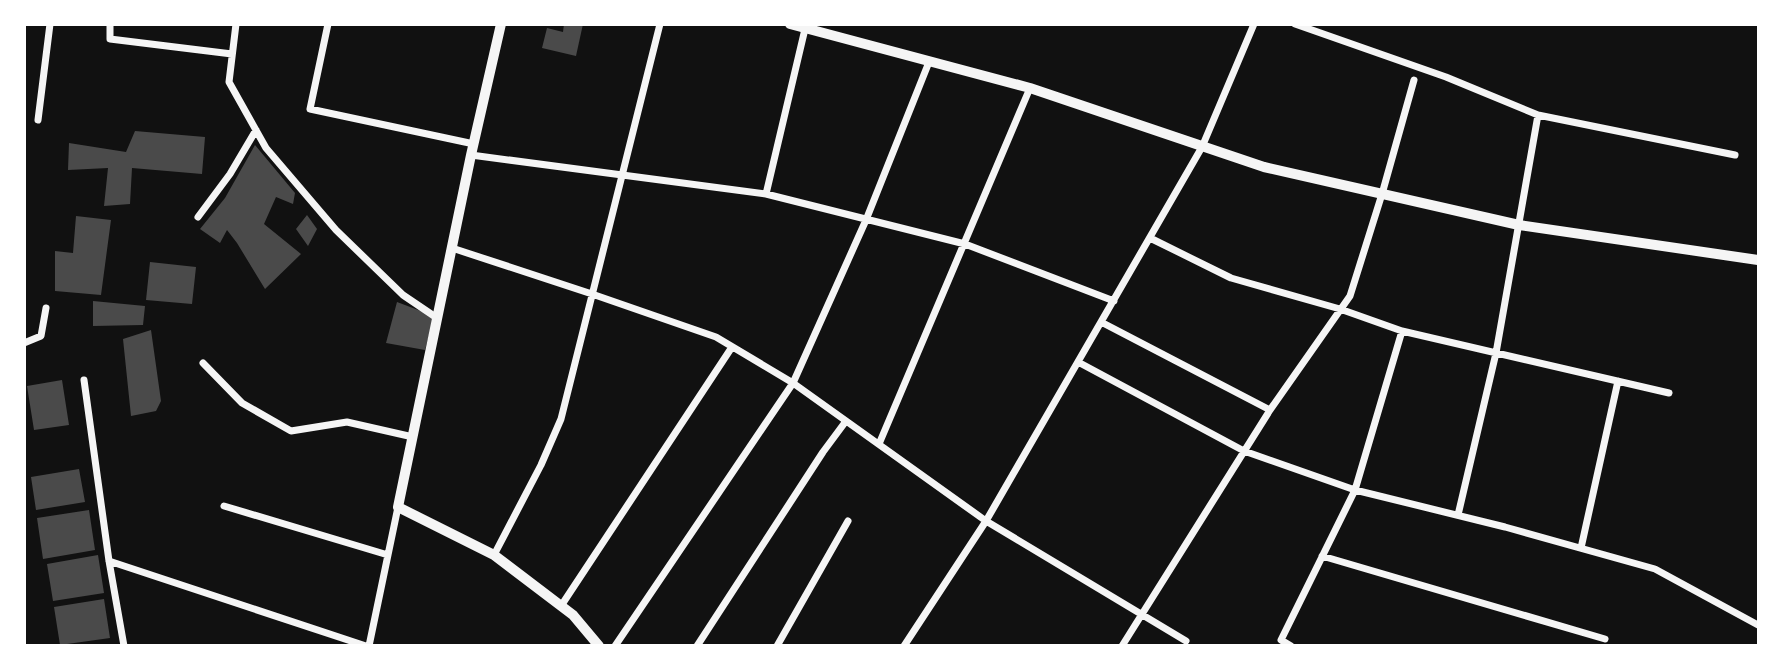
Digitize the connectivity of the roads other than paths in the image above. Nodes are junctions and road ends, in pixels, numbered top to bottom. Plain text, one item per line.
1 (50, 24) edge
2 (110, 24) edge
3 (236, 24) edge
4 (328, 24) edge
5 (501, 24) edge
6 (660, 24) edge
7 (790, 24) edge
8 (1254, 24) edge
9 (1295, 24) edge
10 (805, 29) junction
11 (232, 54) junction
12 (929, 62) junction
13 (1415, 80) dead end
14 (1030, 88) junction
15 (1538, 115) junction
16 (38, 120) dead end
17 (256, 130) junction
18 (1202, 147) junction
19 (472, 150) junction
20 (1735, 155) dead end
21 (622, 175) junction
22 (766, 194) junction
23 (1382, 194) junction
24 (198, 217) dead end
25 (866, 220) junction
26 (1519, 225) junction
27 (1150, 238) junction
28 (964, 244) junction
29 (452, 248) junction
30 (1759, 260) edge
31 (592, 294) junction
32 (1114, 300) junction
33 (46, 308) dead end
34 (1340, 309) junction
35 (437, 318) junction
36 (1101, 322) junction
37 (1402, 331) junction
38 (24, 343) edge
39 (733, 347) junction
40 (1496, 353) junction
41 (1078, 362) junction
42 (203, 363) dead end
43 (84, 380) dead end
44 (1618, 381) junction
45 (793, 383) junction
46 (1669, 393) dead end
47 (1270, 410) junction
48 (846, 421) junction
49 (413, 437) junction
50 (879, 444) junction
51 (1244, 451) junction
52 (1355, 490) junction
53 (224, 506) dead end
54 (398, 507) junction
55 (1458, 515) junction
56 (848, 521) dead end
57 (986, 521) junction
58 (1581, 548) junction
59 (388, 555) junction
60 (494, 555) junction
61 (1322, 555) junction
62 (109, 561) junction
63 (561, 606) junction
64 (1141, 614) junction
65 (1759, 625) edge
66 (1605, 639) dead end
67 (1186, 641) dead end
68 (124, 646) edge
69 (368, 646) edge
70 (598, 646) edge
71 (615, 646) edge
72 (697, 646) edge
73 (777, 646) edge
74 (904, 646) edge
75 (1122, 646) edge
76 (1291, 646) edge

1 - 16 street
2 - 11 street
3 - 11 street
4 - 19 street
5 - 19 street
6 - 21 street
7 - 10 street
8 - 18 street
9 - 15 street
10 - 12 street
10 - 22 street
11 - 17 street
12 - 14 street
12 - 25 street
13 - 23 street
14 - 18 street
14 - 28 street
15 - 20 street
15 - 26 street
17 - 24 street
17 - 35 street
18 - 23 street
18 - 27 street
19 - 21 street
19 - 29 street
21 - 22 street
21 - 31 street
22 - 25 street
23 - 26 street
23 - 34 street
25 - 28 street
25 - 45 street
26 - 30 street
26 - 40 street
27 - 32 street
27 - 34 street
28 - 32 street
28 - 50 street
29 - 31 street
29 - 35 street
31 - 39 street
31 - 60 street
32 - 36 street
33 - 38 street
34 - 37 street
34 - 47 street
35 - 49 street
36 - 41 street
36 - 47 street
37 - 40 street
37 - 52 street
39 - 45 street
39 - 63 street
40 - 44 street
40 - 55 street
41 - 51 street
41 - 57 street
42 - 49 street
43 - 62 street
44 - 46 street
44 - 58 street
45 - 48 street
45 - 71 street
47 - 51 street
48 - 50 street
48 - 72 street
49 - 54 street
50 - 57 street
51 - 52 street
51 - 64 street
52 - 55 street
52 - 61 street
53 - 59 street
54 - 59 street
54 - 60 street
55 - 58 street
56 - 73 street
57 - 64 street
57 - 74 street
58 - 65 street
59 - 69 street
60 - 63 street
61 - 66 street
61 - 76 street
62 - 68 street
62 - 69 street
63 - 70 street
64 - 67 street
64 - 75 street

